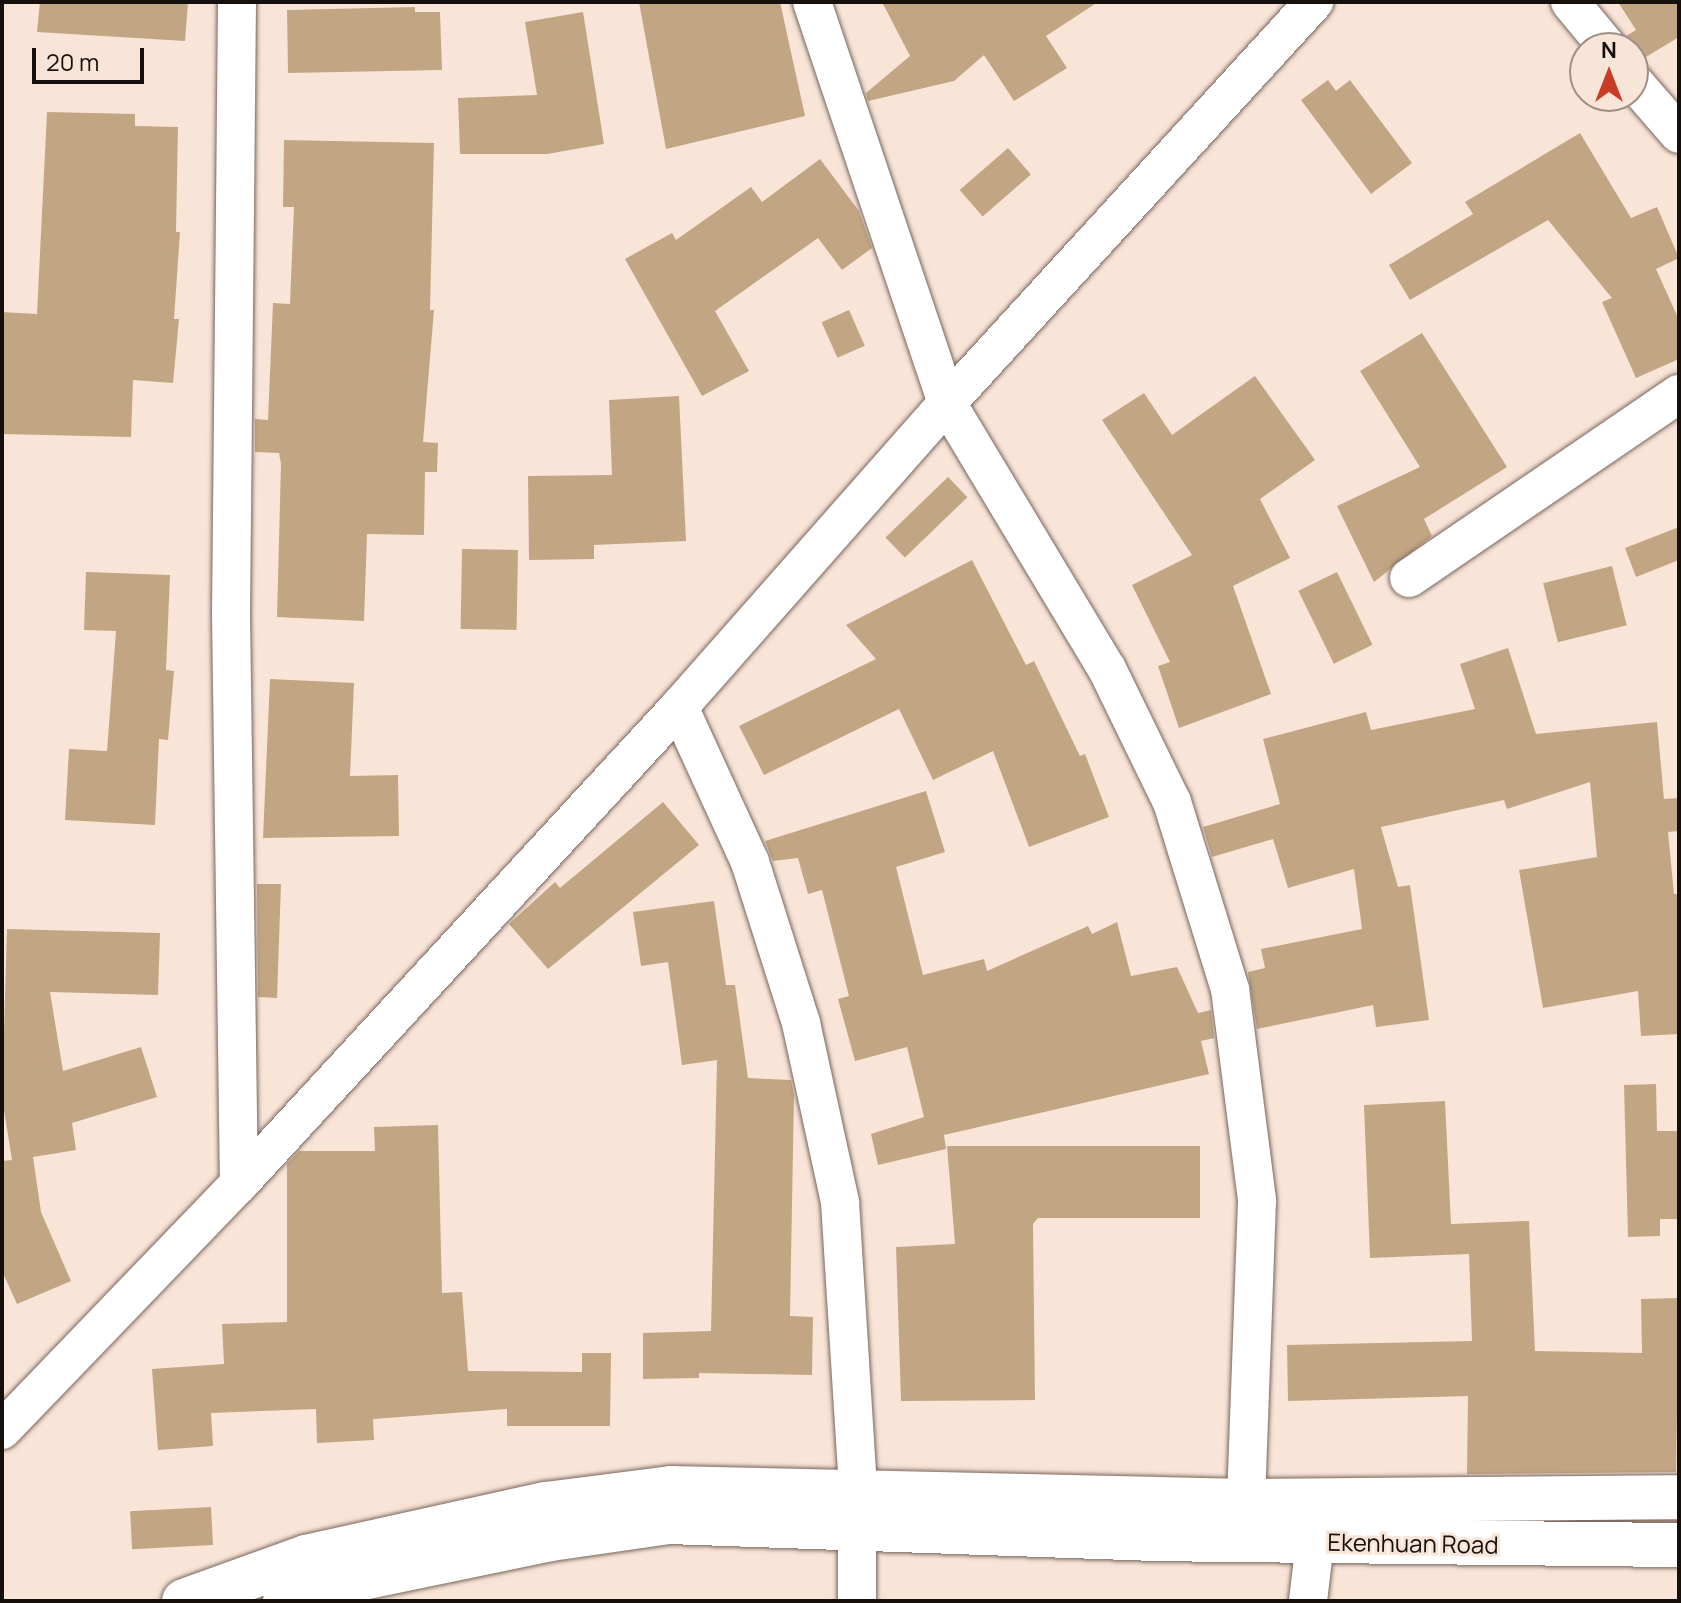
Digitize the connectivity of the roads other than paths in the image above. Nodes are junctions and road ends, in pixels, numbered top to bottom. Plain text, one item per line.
1 (237, 2) edge
2 (812, 2) edge
3 (1314, 2) edge
4 (1570, 2) edge
5 (1280, 16) edge
6 (1595, 32) edge
7 (1649, 99) edge
8 (1679, 134) edge
9 (1679, 394) edge
10 (947, 403) junction
11 (1409, 578) dead end
12 (679, 707) junction
13 (239, 1184) junction
14 (2, 1430) edge
15 (1679, 1497) edge
16 (1246, 1501) junction
17 (858, 1509) junction
18 (1149, 1518) junction
19 (1315, 1542) junction
20 (1679, 1545) edge
21 (184, 1601) edge
22 (285, 1601) edge
23 (857, 1601) edge
24 (1308, 1601) edge

1 - 13 street
2 - 10 street
3 - 5 street
4 - 6 street
5 - 10 street
7 - 8 street
9 - 11 street
10 - 12 street
10 - 16 street
12 - 13 street
12 - 17 street
13 - 14 street
15 - 16 main road, Ekenhuan Road
16 - 18 main road, Ekenhuan Road
17 - 18 main road
17 - 21 main road
17 - 22 main road
17 - 23 street
18 - 19 main road, Ekenhuan Road
19 - 20 main road, Ekenhuan Road
19 - 24 street

